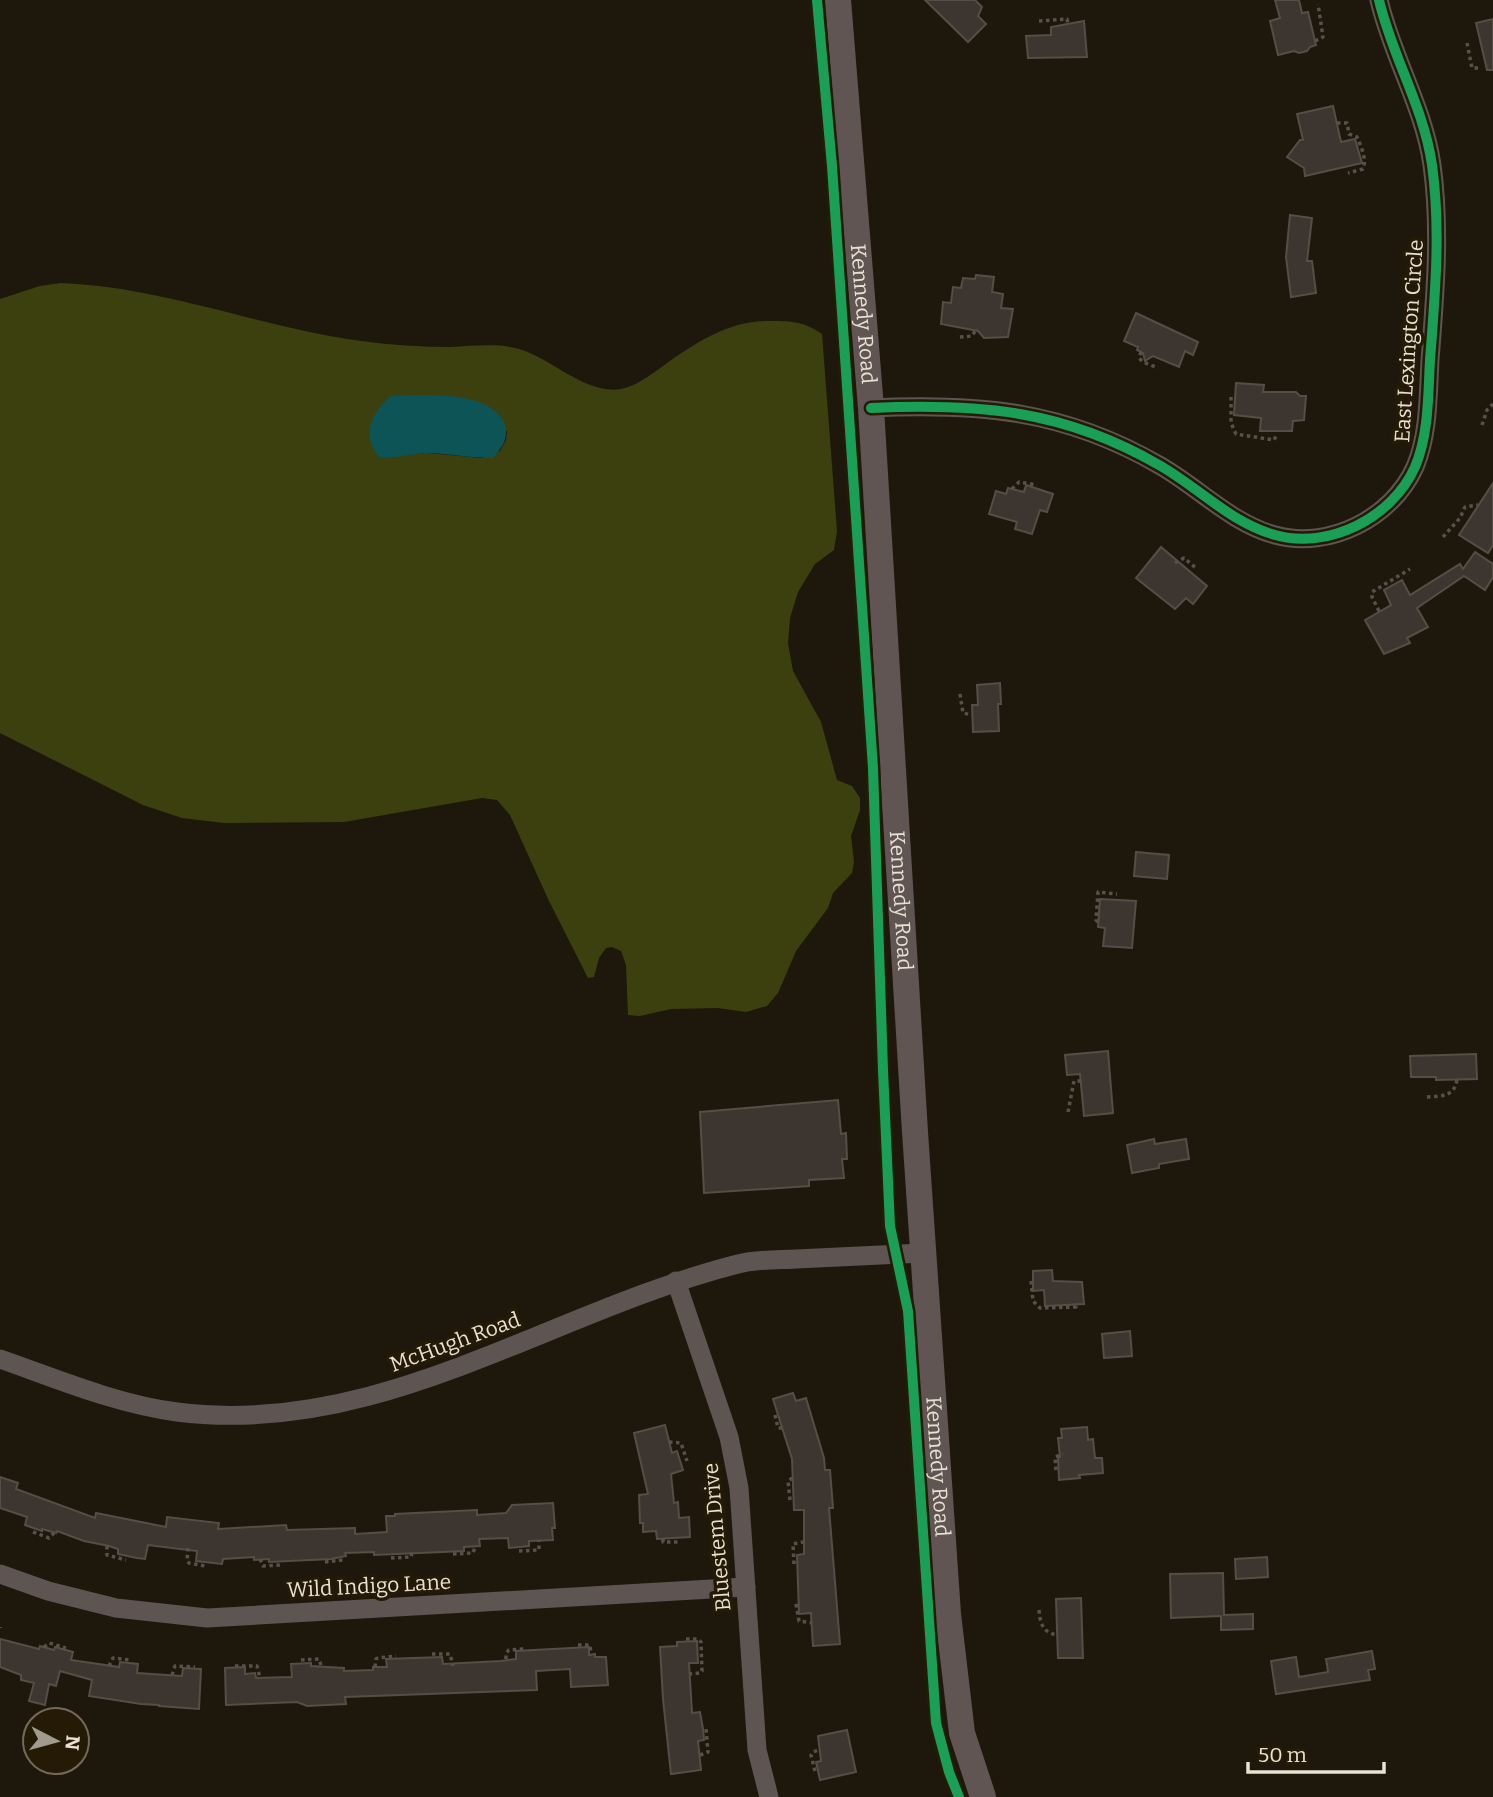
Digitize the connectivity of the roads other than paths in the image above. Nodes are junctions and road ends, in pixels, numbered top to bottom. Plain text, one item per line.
1 (838, 0) edge
2 (1379, 0) edge
3 (871, 408) junction
4 (923, 1253) junction
5 (676, 1281) junction
6 (0, 1359) edge
7 (0, 1574) edge
8 (746, 1587) junction
9 (769, 1797) edge
10 (983, 1797) edge

1 - 3 main road, Kennedy Road
2 - 3 street, East Lexington Circle
3 - 4 main road, Kennedy Road
4 - 5 street, McHugh Road
4 - 10 main road, Kennedy Road
5 - 6 street, McHugh Road
5 - 8 street, Bluestem Drive
7 - 8 street, Wild Indigo Lane
8 - 9 street, Bluestem Drive

